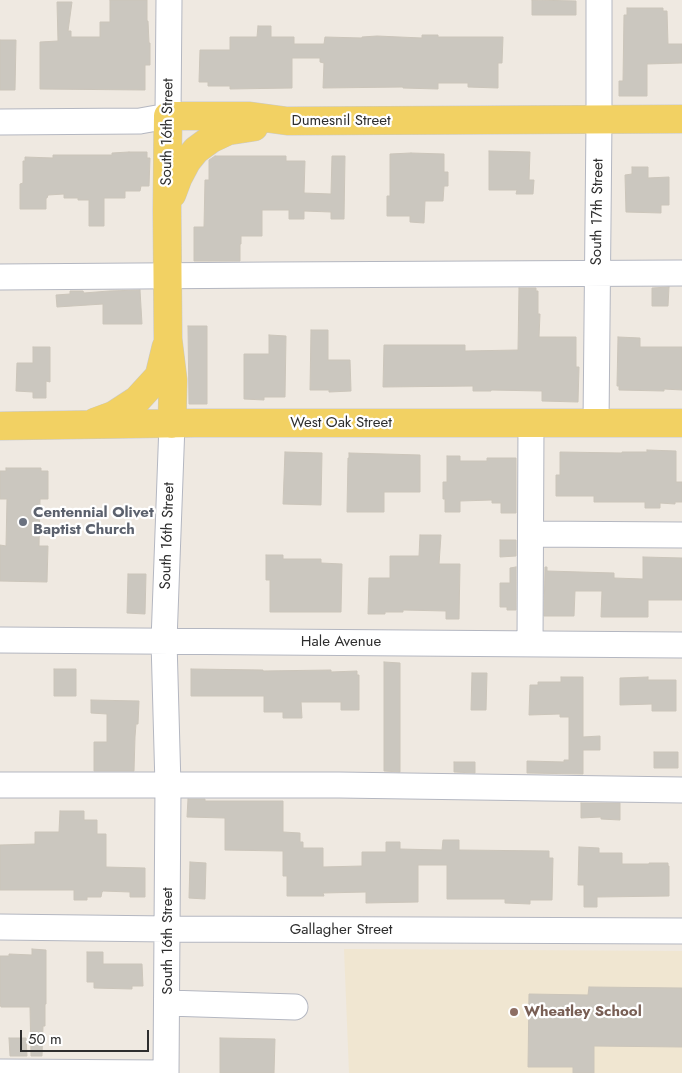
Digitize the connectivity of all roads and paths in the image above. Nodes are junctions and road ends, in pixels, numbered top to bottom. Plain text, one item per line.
1 (169, 0) edge
2 (599, 0) edge
3 (168, 116) junction
4 (682, 119) edge
5 (599, 120) junction
6 (287, 121) junction
7 (0, 122) edge
8 (167, 210) junction
9 (682, 273) edge
10 (598, 274) junction
11 (168, 276) junction
12 (0, 277) edge
13 (168, 339) junction
14 (531, 423) junction
15 (596, 423) junction
16 (682, 423) edge
17 (172, 424) junction
18 (87, 425) junction
19 (0, 426) edge
20 (531, 534) junction
21 (682, 535) edge
22 (0, 640) edge
23 (164, 641) junction
24 (530, 644) junction
25 (682, 645) edge
26 (0, 784) edge
27 (168, 786) junction
28 (682, 790) edge
29 (0, 927) edge
30 (168, 929) junction
31 (682, 932) edge
32 (167, 1003) junction
33 (295, 1007) dead end
34 (0, 1072) edge
35 (166, 1073) edge

1 - 3 street, South 16th Street
2 - 5 street, South 17th Street
3 - 6 main road, Dumesnil Street
3 - 7 street, Dumesnil Street
3 - 8 main road, South 16th Street
4 - 5 main road, Dumesnil Street
5 - 6 main road, Dumesnil Street
5 - 10 street, South 17th Street
6 - 8 main road
8 - 11 main road, South 16th Street
9 - 10 street
10 - 11 street
10 - 15 street, South 17th Street
11 - 12 street
11 - 13 main road, South 16th Street
13 - 17 main road, South 16th Street
13 - 18 main road
14 - 15 main road, West Oak Street
14 - 17 main road, West Oak Street
14 - 20 street
15 - 16 main road, West Oak Street
17 - 18 main road, West Oak Street
17 - 23 street, South 16th Street
18 - 19 main road, West Oak Street
20 - 21 street
20 - 24 street
22 - 23 street, Hale Avenue
23 - 24 street, Hale Avenue
23 - 27 street, South 16th Street
24 - 25 street, Hale Avenue
26 - 27 street
27 - 28 street
27 - 30 street, South 16th Street
29 - 30 street, Gallagher Street
30 - 31 street, Gallagher Street
30 - 32 street, South 16th Street
32 - 33 street
32 - 35 street, South 16th Street
34 - 35 street

